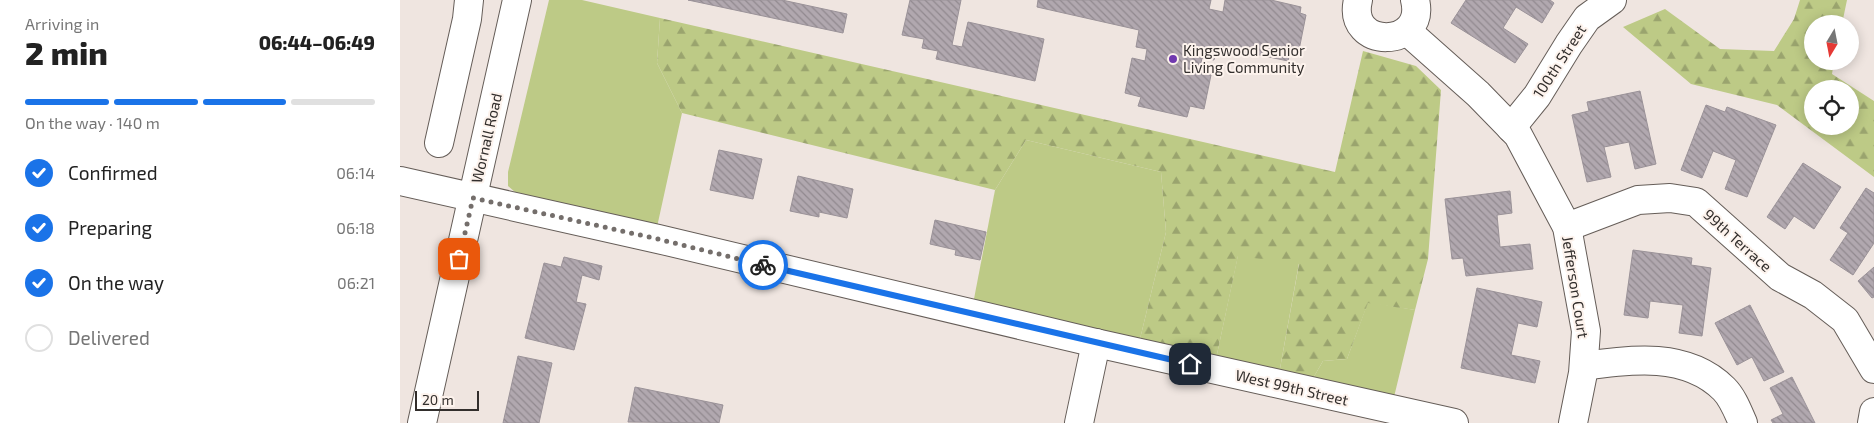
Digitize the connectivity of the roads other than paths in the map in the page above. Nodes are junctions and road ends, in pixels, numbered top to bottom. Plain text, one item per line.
1 (469, 0) edge
2 (517, 0) edge
3 (1358, 0) edge
4 (1415, 0) edge
5 (1612, 0) edge
6 (1406, 31) junction
7 (1512, 128) junction
8 (439, 143) dead end
9 (400, 181) edge
10 (473, 198) junction
11 (1567, 226) junction
12 (1096, 343) junction
13 (1584, 366) junction
14 (1874, 369) edge
15 (1874, 412) edge
16 (422, 423) edge
17 (1079, 423) edge
18 (1454, 423) edge
19 (1572, 423) edge
20 (1743, 423) edge
21 (1872, 423) edge

1 - 8 street
2 - 10 street, Wornall Road
3 - 6 street
4 - 6 street
5 - 7 street, 100th Street
6 - 7 street, Jefferson Court
7 - 11 street, Jefferson Court
9 - 10 street, West 99th Street
10 - 12 street, West 99th Street
10 - 16 street, Wornall Road
11 - 13 street, Jefferson Court
11 - 14 street, 99th Terrace
12 - 17 street
12 - 18 street, West 99th Street
13 - 19 street, Jefferson Court
13 - 20 street
15 - 21 street

